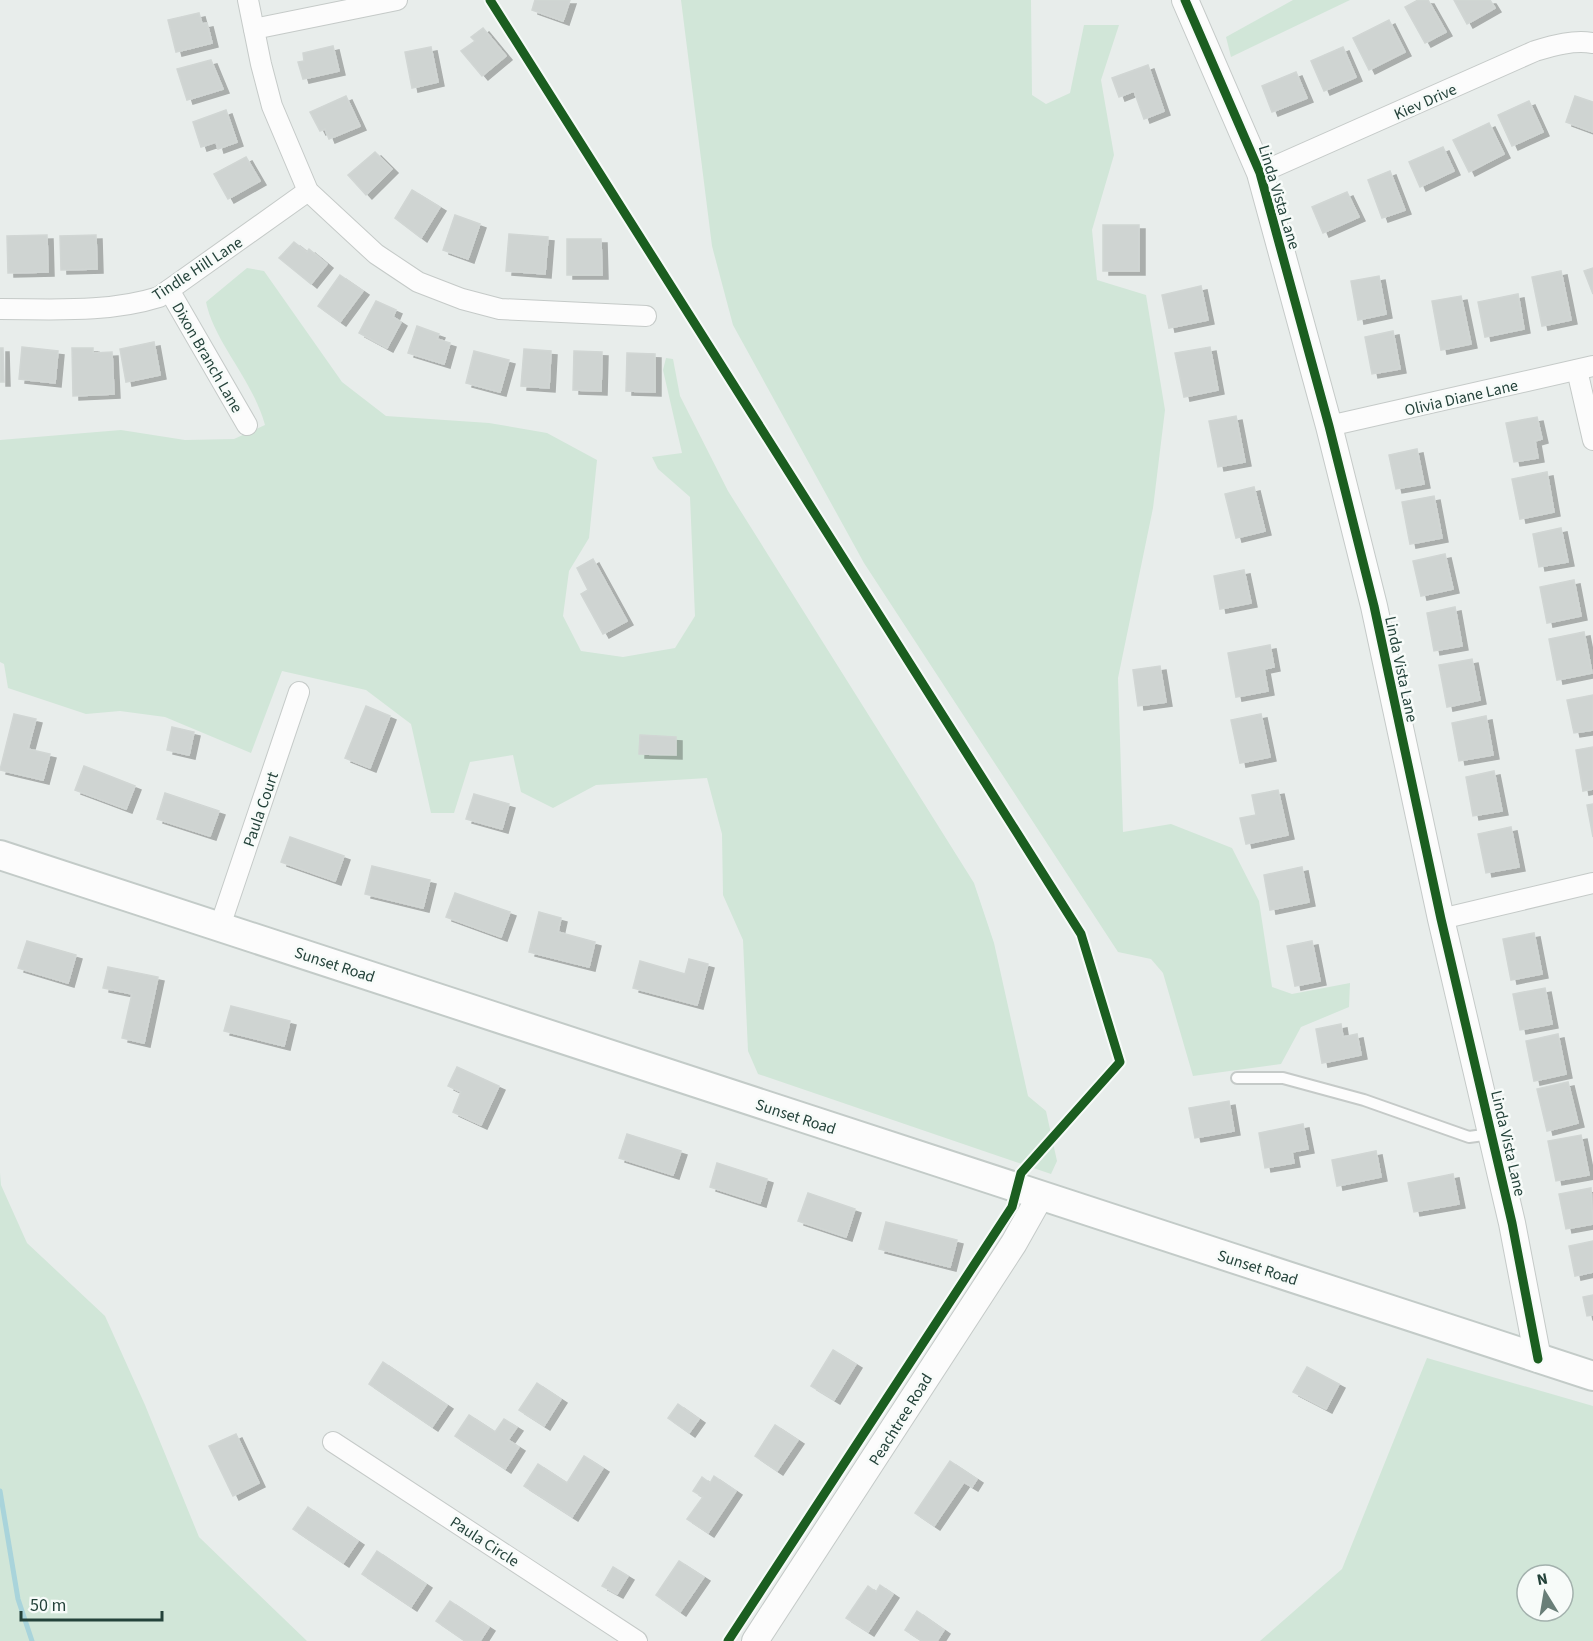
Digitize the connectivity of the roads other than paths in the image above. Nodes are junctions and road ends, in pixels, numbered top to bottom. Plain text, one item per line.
1 (248, 0) edge
2 (397, 0) edge
3 (1185, 0) edge
4 (254, 29) junction
5 (1593, 43) edge
6 (1260, 173) junction
7 (309, 191) junction
8 (170, 290) junction
9 (0, 309) edge
10 (646, 316) dead end
11 (1585, 368) edge
12 (247, 425) dead end
13 (1329, 426) junction
14 (1593, 440) edge
15 (299, 692) dead end
16 (0, 855) edge
17 (1593, 883) edge
18 (1441, 919) junction
19 (220, 926) junction
20 (1237, 1078) dead end
21 (1492, 1134) junction
22 (1041, 1195) junction
23 (1538, 1359) junction
24 (1593, 1376) edge
25 (333, 1442) dead end
26 (637, 1641) edge
27 (755, 1641) edge

1 - 4 street
2 - 4 street
3 - 6 street, Linda Vista Lane
4 - 7 street
5 - 6 street, Kiev Drive
6 - 13 street, Linda Vista Lane
7 - 8 street, Tindle Hill Lane
7 - 10 street
8 - 9 street, Tindle Hill Lane
8 - 12 street, Dixon Branch Lane
11 - 13 street, Olivia Diane Lane
11 - 14 street
13 - 18 street, Linda Vista Lane
15 - 19 street, Paula Court
16 - 19 main road, Sunset Road
17 - 18 street
18 - 21 street, Linda Vista Lane
19 - 22 main road, Sunset Road
20 - 21 lane
21 - 23 street, Linda Vista Lane
22 - 23 main road, Sunset Road
22 - 27 street, Peachtree Road
23 - 24 main road, Sunset Road
25 - 26 street, Paula Circle

